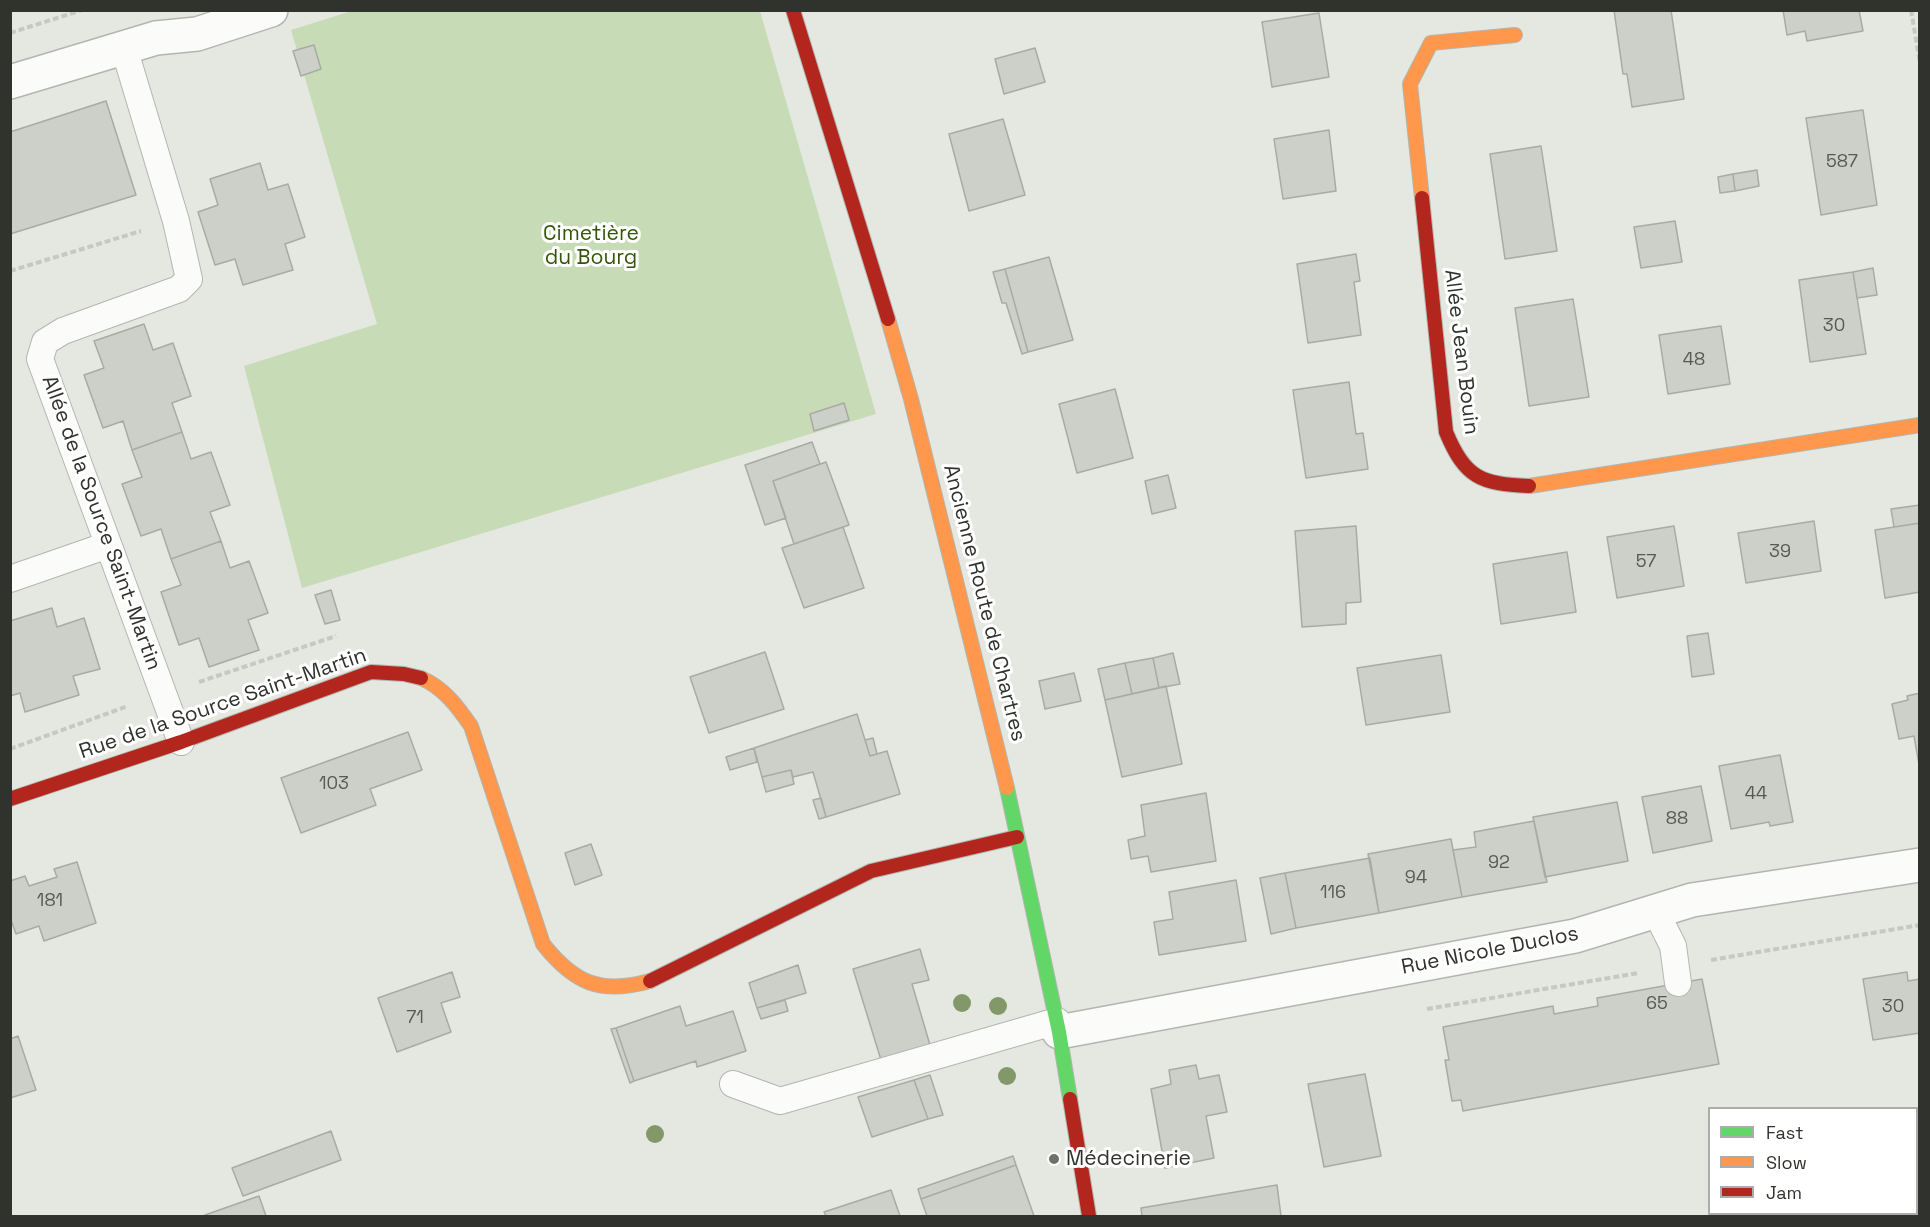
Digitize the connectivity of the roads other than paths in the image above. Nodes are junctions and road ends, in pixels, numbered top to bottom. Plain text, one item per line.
1 (271, 10) edge
2 (793, 10) edge
3 (1515, 35) dead end
4 (124, 48) junction
5 (10, 82) edge
6 (1920, 425) edge
7 (108, 545) junction
8 (10, 579) edge
9 (180, 742) junction
10 (10, 800) edge
11 (1017, 837) junction
12 (1920, 865) edge
13 (1656, 912) junction
14 (1677, 975) road end
15 (1058, 1026) junction
16 (733, 1084) dead end
17 (1089, 1216) edge

1 - 4 street
2 - 11 street, Ancienne Route de Chartres
3 - 6 street, Allée Jean Bouin
4 - 5 street
4 - 7 lane, Allée de la Source Saint-Martin
7 - 8 lane
7 - 9 lane, Allée de la Source Saint-Martin
9 - 10 street, Rue de la Source Saint-Martin
9 - 11 street, Rue de la Source Saint-Martin
11 - 15 street, Ancienne Route de Chartres
12 - 13 street, Rue Nicole Duclos
13 - 14 lane
13 - 15 street, Rue Nicole Duclos
15 - 16 lane
15 - 17 street, Ancienne Route de Chartres

